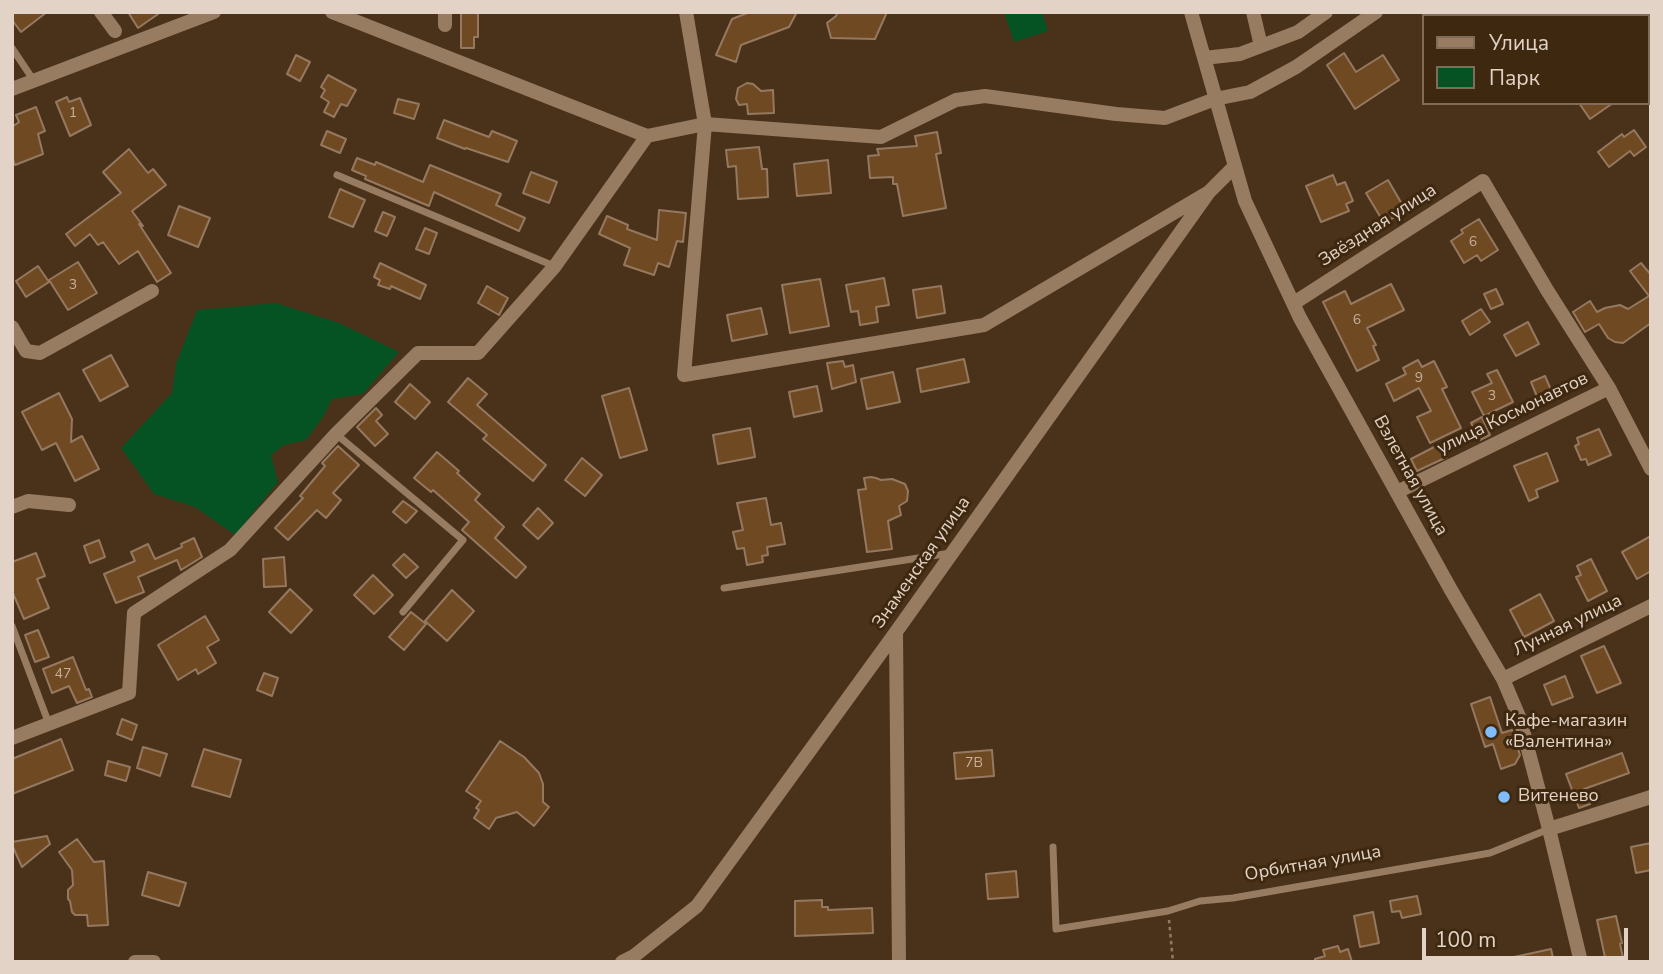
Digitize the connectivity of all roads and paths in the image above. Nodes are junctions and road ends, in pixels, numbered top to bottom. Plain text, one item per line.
1 (101, 12) edge
2 (214, 12) edge
3 (332, 12) edge
4 (686, 12) edge
5 (1191, 12) edge
6 (1253, 12) edge
7 (1326, 12) edge
8 (1376, 12) edge
9 (115, 32) dead end
10 (1261, 46) junction
11 (12, 48) edge
12 (1204, 58) junction
13 (34, 82) junction
14 (12, 89) edge
15 (1215, 99) junction
16 (705, 124) junction
17 (647, 136) junction
18 (1234, 167) junction
19 (337, 175) dead end
20 (1209, 192) junction
21 (555, 266) junction
22 (152, 291) dead end
23 (1294, 303) junction
24 (12, 327) edge
25 (1609, 388) junction
26 (336, 434) junction
27 (1651, 469) edge
28 (1397, 492) junction
29 (69, 505) dead end
30 (12, 507) edge
31 (953, 552) junction
32 (724, 588) dead end
33 (1651, 606) edge
34 (403, 612) dead end
35 (12, 626) edge
36 (896, 632) junction
37 (1503, 679) junction
38 (49, 724) junction
39 (12, 738) edge
40 (1651, 797) edge
41 (1549, 829) junction
42 (1053, 847) dead end
43 (1168, 911) junction
44 (135, 962) edge
45 (154, 962) edge
46 (622, 962) edge
47 (899, 962) edge
48 (1173, 962) edge
49 (1581, 962) edge

1 - 9 street
2 - 13 street
3 - 17 street
4 - 16 street
5 - 12 street, Взлетная улица
6 - 10 street
7 - 10 street
8 - 15 street
10 - 12 street
11 - 13 lane
12 - 15 street, Взлетная улица
13 - 14 street
15 - 16 street
15 - 18 street, Взлетная улица
16 - 17 street
16 - 20 street
17 - 21 street
18 - 20 street, Знаменская улица
18 - 23 street, Взлетная улица
19 - 21 lane
20 - 31 street, Знаменская улица
21 - 26 street
22 - 24 street
23 - 25 street, Звёздная улица
23 - 28 street, Взлетная улица
25 - 27 street
25 - 28 street, улица Космонавтов
26 - 34 lane
26 - 38 street
28 - 37 street, Взлетная улица
29 - 30 street
31 - 32 lane
31 - 36 street, Знаменская улица
33 - 37 street, Лунная улица
35 - 38 lane
36 - 46 street, Знаменская улица
36 - 47 street
37 - 41 street, Взлетная улица
38 - 39 street
40 - 41 street, Орбитная улица
41 - 43 lane, Орбитная улица
41 - 49 street, Взлетная улица
42 - 43 lane, Орбитная улица
43 - 48 path
44 - 45 street

